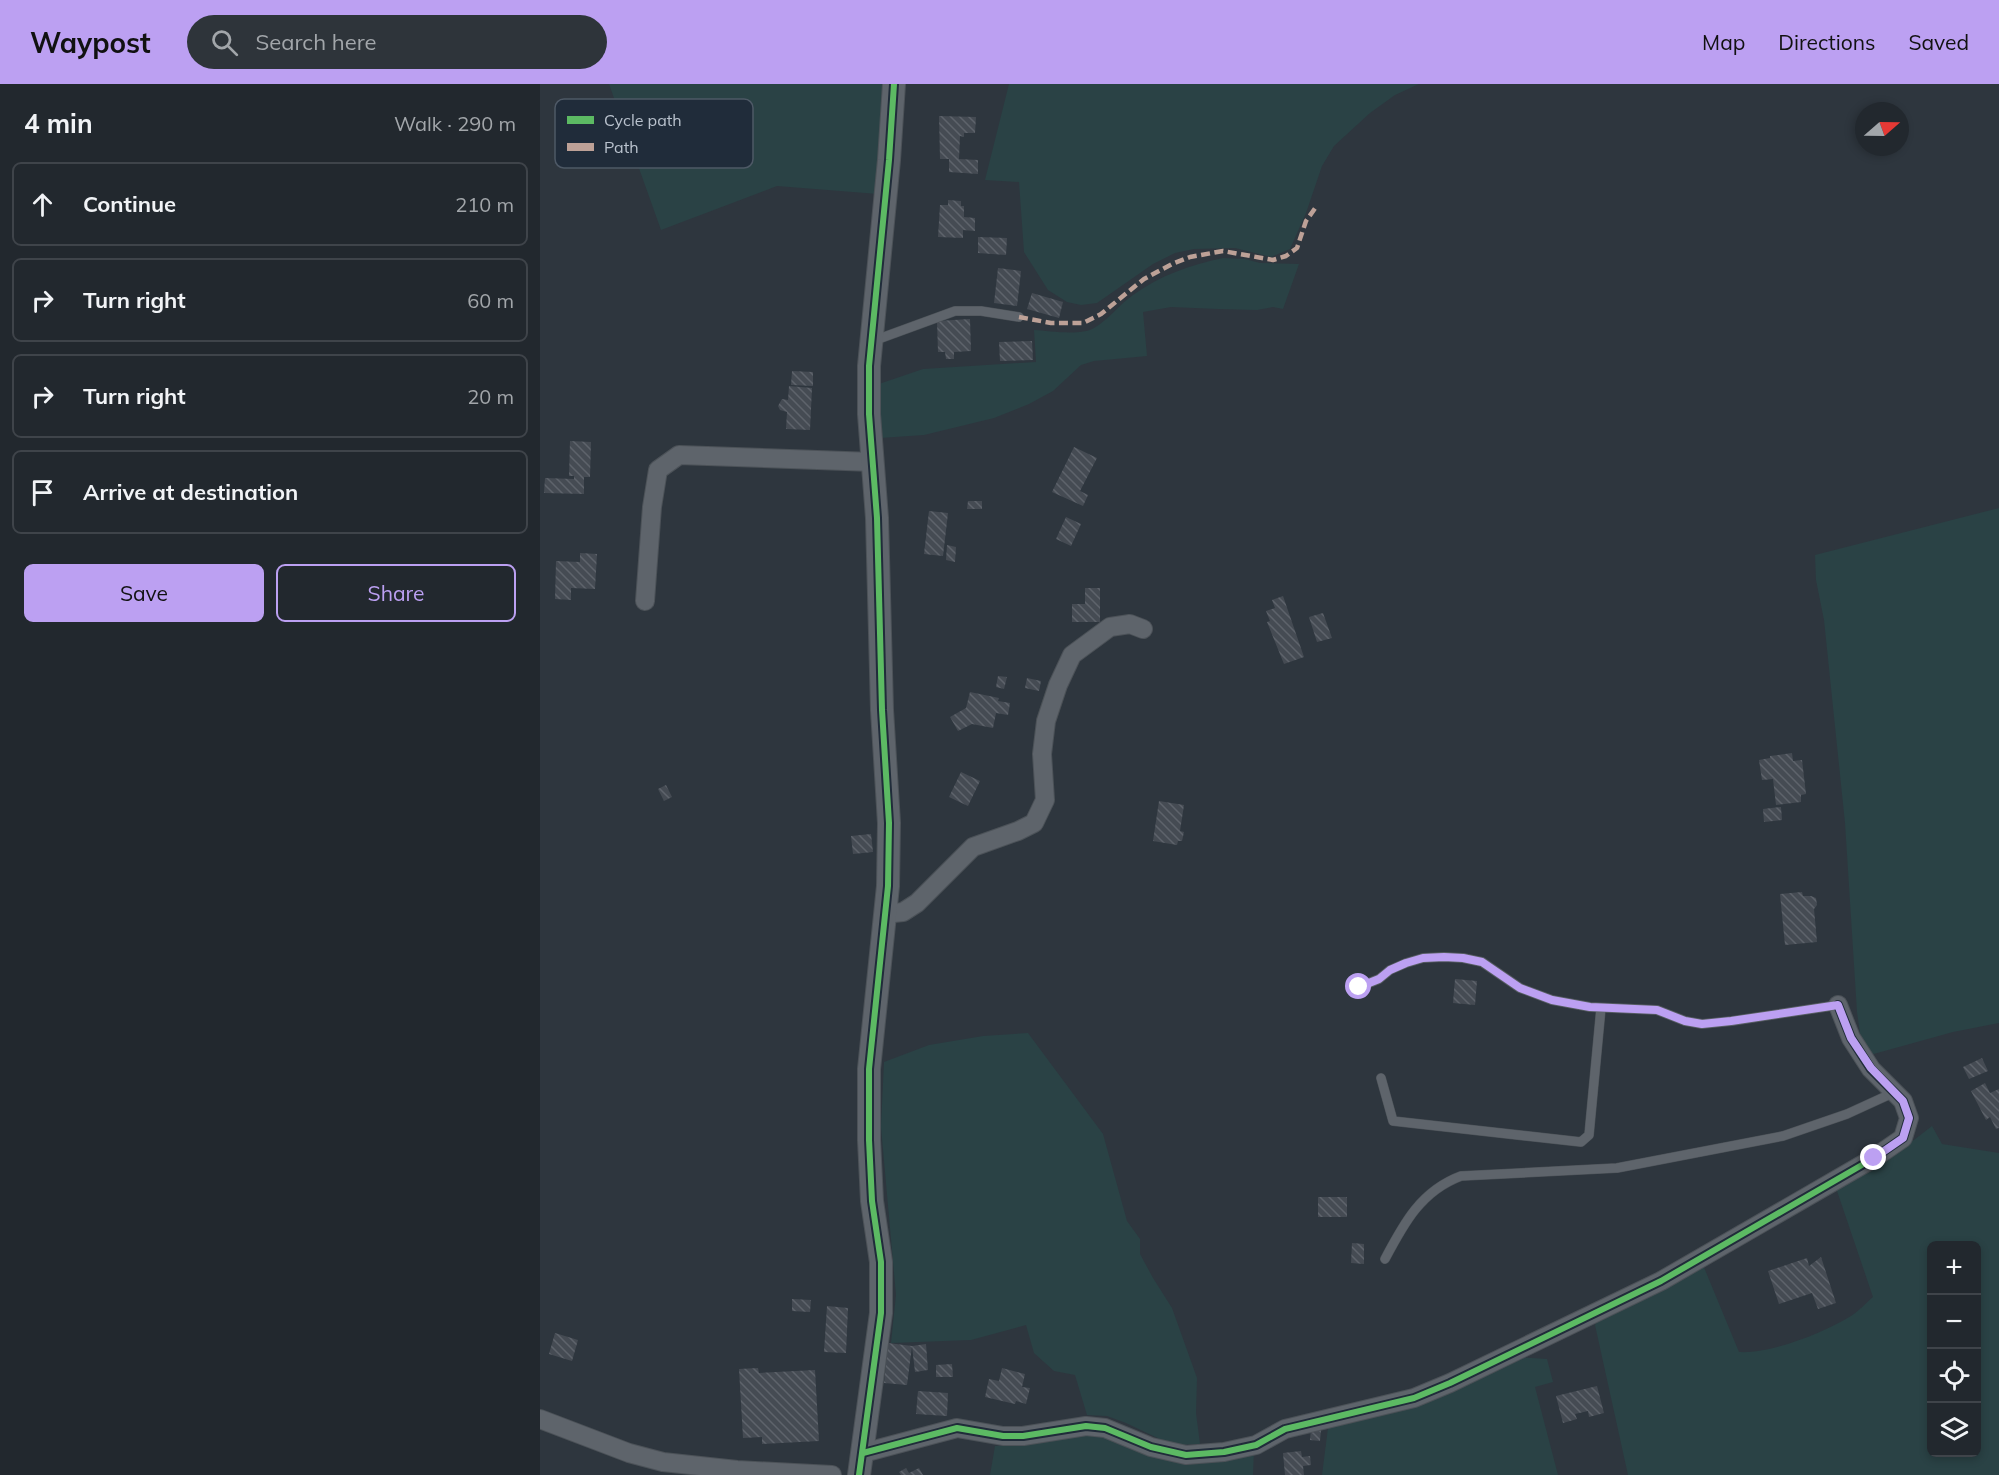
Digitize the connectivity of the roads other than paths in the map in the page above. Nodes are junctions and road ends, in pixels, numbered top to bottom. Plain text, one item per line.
1 (894, 84) edge
2 (1019, 317) dead end
3 (871, 342) junction
4 (873, 462) junction
5 (645, 601) dead end
6 (1143, 629) dead end
7 (884, 914) junction
8 (1359, 987) dead end
9 (1838, 1005) joint
10 (1600, 1008) junction
11 (1381, 1078) dead end
12 (1894, 1092) junction
13 (1385, 1259) dead end
14 (540, 1419) edge
15 (861, 1464) edge
16 (832, 1475) edge

1 - 3 street
2 - 3 lane
3 - 4 street
4 - 5 street
4 - 7 street
6 - 7 street
7 - 15 street
8 - 10 lane
9 - 10 lane
9 - 12 street
10 - 11 lane
12 - 13 lane
12 - 15 street
14 - 16 street

